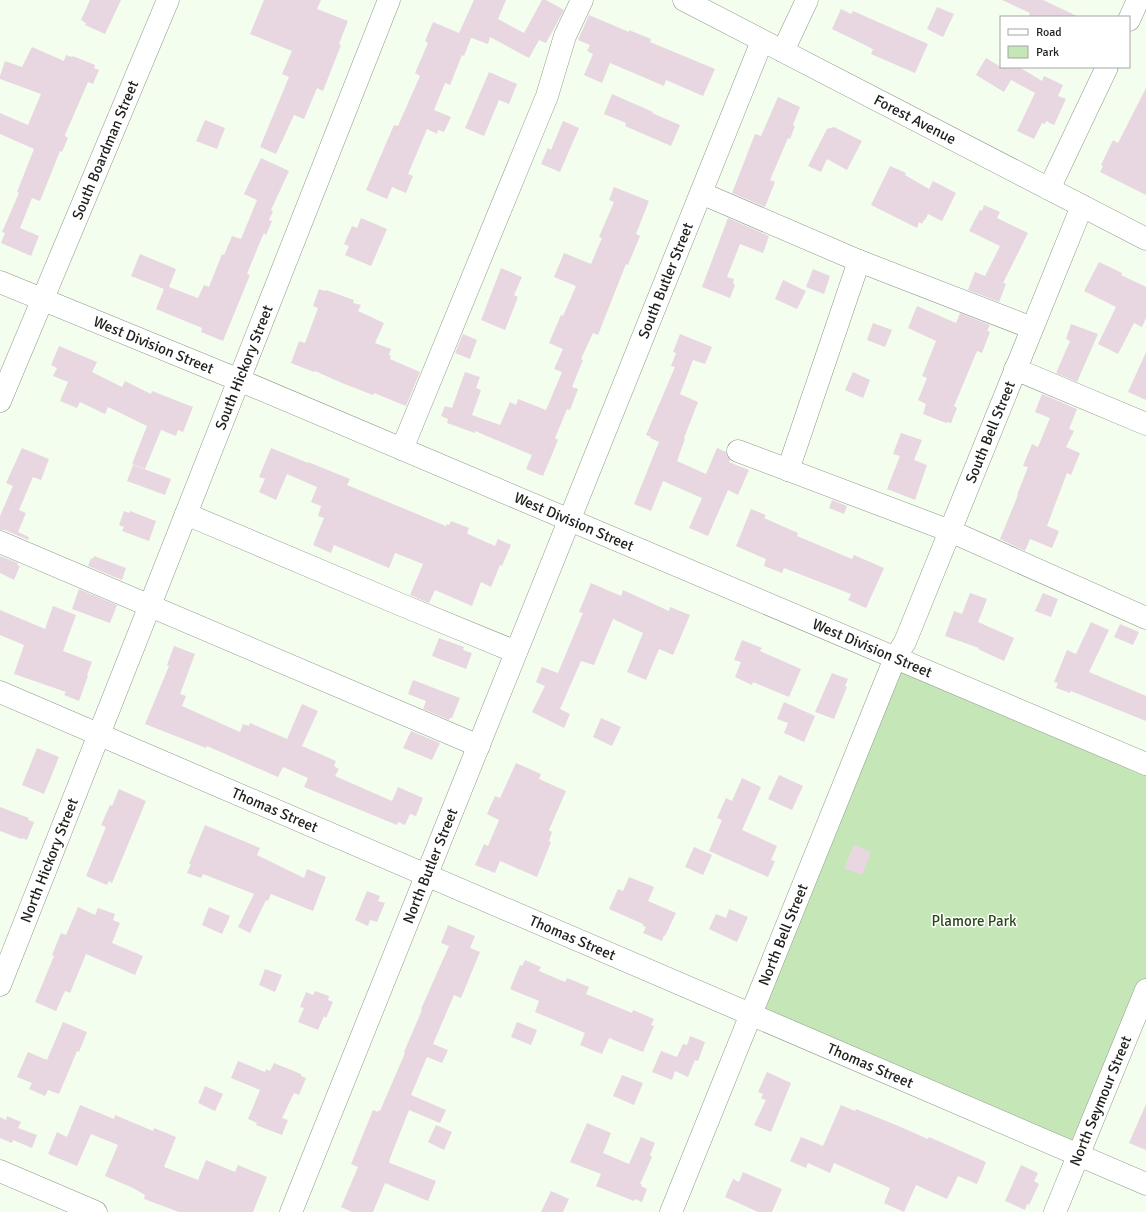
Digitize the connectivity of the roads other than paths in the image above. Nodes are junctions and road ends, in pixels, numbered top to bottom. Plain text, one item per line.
1 (168, 0) edge
2 (388, 0) edge
3 (582, 0) edge
4 (684, 0) edge
5 (807, 0) edge
6 (1138, 0) edge
7 (1130, 18) edge
8 (762, 41) junction
9 (783, 51) junction
10 (1107, 68) edge
11 (1049, 189) junction
12 (701, 192) junction
13 (1082, 206) junction
14 (1146, 239) edge
15 (859, 261) junction
16 (0, 282) edge
17 (42, 300) junction
18 (1032, 328) junction
19 (1015, 369) junction
20 (239, 380) junction
21 (0, 401) edge
22 (1146, 424) edge
23 (402, 449) junction
24 (738, 451) dead end
25 (788, 470) junction
26 (186, 514) junction
27 (570, 520) junction
28 (950, 532) junction
29 (0, 542) edge
30 (150, 605) junction
31 (1146, 618) edge
32 (516, 652) junction
33 (895, 658) junction
34 (0, 692) edge
35 (99, 734) junction
36 (479, 746) junction
37 (1146, 764) edge
38 (427, 875) junction
39 (0, 986) edge
40 (1146, 990) edge
41 (751, 1014) junction
42 (1078, 1154) junction
43 (0, 1171) edge
44 (1146, 1184) edge
45 (96, 1212) edge
46 (291, 1212) edge
47 (671, 1212) edge
48 (1055, 1212) edge

1 - 17 street, South Boardman Street
2 - 20 street, South Hickory Street
3 - 23 street
4 - 8 street, Forest Avenue
5 - 9 street
6 - 7 street
8 - 9 street, Forest Avenue
8 - 12 street, South Butler Street
9 - 11 street, Forest Avenue
10 - 11 street
11 - 13 street, Forest Avenue
12 - 15 street
12 - 27 street, South Butler Street
13 - 14 street, Forest Avenue
13 - 18 street, South Bell Street
15 - 18 street
15 - 25 street
16 - 17 street, West Division Street
17 - 20 street, West Division Street
17 - 21 street, South Boardman Street
18 - 19 street, South Bell Street
19 - 22 street
19 - 28 street, South Bell Street
20 - 23 street, West Division Street
20 - 26 street, South Hickory Street
23 - 27 street, West Division Street
24 - 25 street
25 - 28 street
26 - 30 street, South Hickory Street
26 - 32 street
27 - 32 street, North Butler Street
27 - 33 street, West Division Street
28 - 31 street
28 - 33 street, South Bell Street
29 - 30 street
30 - 35 street, South Hickory Street
30 - 36 street
32 - 36 street, North Butler Street
33 - 37 street, West Division Street
33 - 41 street, North Bell Street
34 - 35 street, Thomas Street
35 - 38 street, Thomas Street
35 - 39 street, North Hickory Street
36 - 38 street, North Butler Street
38 - 41 street, Thomas Street
38 - 46 street, North Butler Street
40 - 42 street, North Seymour Street
41 - 42 street, Thomas Street
41 - 47 street, North Bell Street
42 - 44 street, Thomas Street
42 - 48 street, North Seymour Street
43 - 45 street

